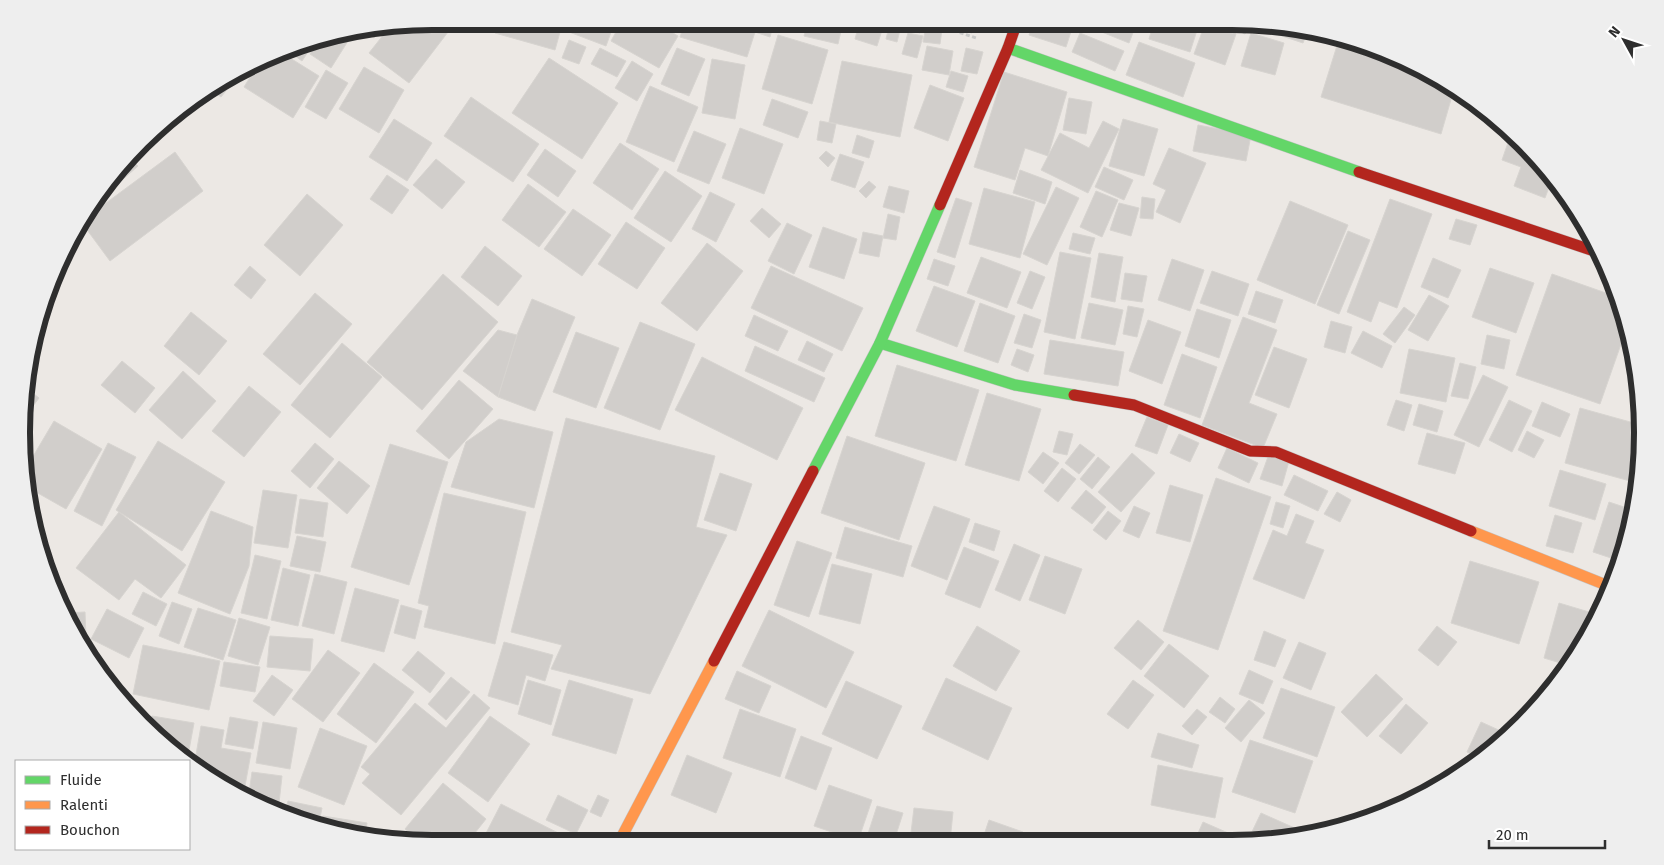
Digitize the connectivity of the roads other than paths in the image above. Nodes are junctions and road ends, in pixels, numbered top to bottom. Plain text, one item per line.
1 (1014, 30) edge
2 (1008, 48) junction
3 (1590, 251) edge
4 (880, 342) junction
5 (1604, 584) edge
6 (624, 835) edge

1 - 2 street
2 - 3 street
2 - 4 street
4 - 5 street
4 - 6 street

